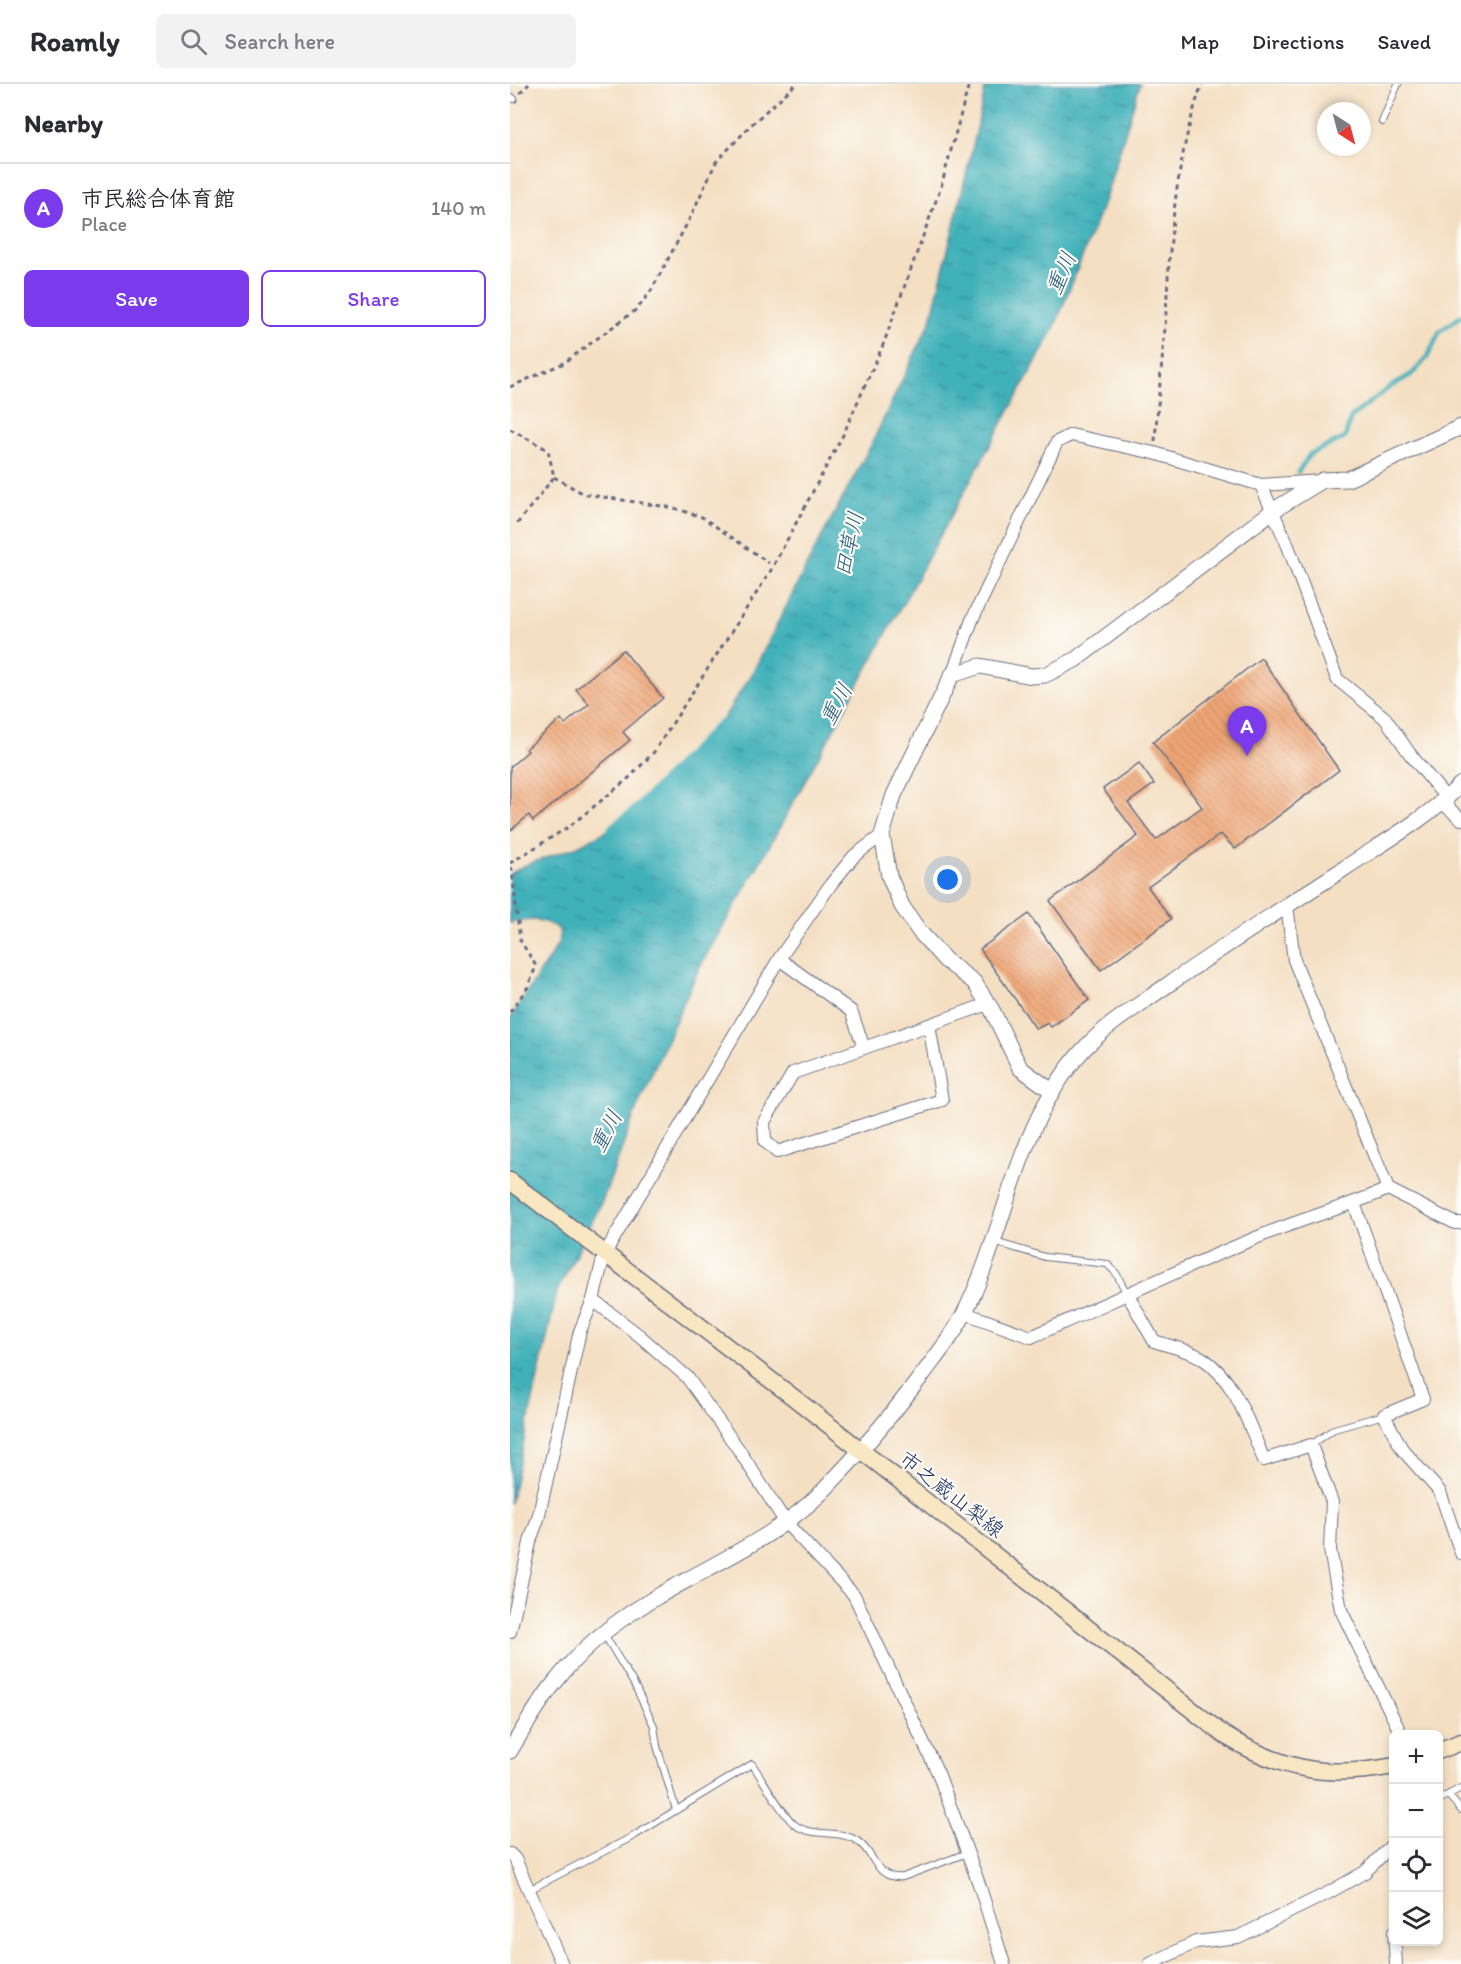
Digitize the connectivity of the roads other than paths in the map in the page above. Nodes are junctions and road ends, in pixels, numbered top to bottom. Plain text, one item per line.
1 (1398, 84) edge
2 (1382, 122) dead end
3 (1461, 427) edge
4 (1323, 480) junction
5 (1261, 485) junction
6 (1274, 510) junction
7 (952, 675) junction
8 (1461, 784) edge
9 (1447, 799) junction
10 (1461, 819) edge
11 (882, 835) junction
12 (1287, 905) junction
13 (779, 959) junction
14 (988, 1004) junction
15 (929, 1025) junction
16 (864, 1048) junction
17 (1052, 1091) junction
18 (510, 1181) edge
19 (1388, 1189) junction
20 (1354, 1203) junction
21 (1461, 1223) edge
22 (993, 1241) junction
23 (600, 1252) junction
24 (1128, 1295) junction
25 (593, 1300) junction
26 (964, 1314) junction
27 (1384, 1415) junction
28 (1311, 1446) junction
29 (861, 1451) junction
30 (786, 1523) junction
31 (1461, 1553) edge
32 (510, 1632) edge
33 (603, 1633) junction
34 (1399, 1730) edge
35 (1461, 1742) edge
36 (1443, 1750) edge
37 (510, 1751) edge
38 (1389, 1767) edge
39 (1461, 1788) edge
40 (1448, 1795) junction
41 (1443, 1798) edge
42 (676, 1810) junction
43 (1461, 1810) edge
44 (1389, 1848) edge
45 (967, 1853) junction
46 (510, 1854) edge
47 (529, 1890) junction
48 (1395, 1946) edge
49 (562, 1964) edge
50 (1004, 1964) edge
51 (1150, 1964) edge
52 (1396, 1964) edge

1 - 2 lane
3 - 4 street
4 - 5 street
4 - 6 street
5 - 6 street
5 - 7 street
6 - 7 street
6 - 9 street
7 - 11 street
8 - 9 street
9 - 10 street
9 - 12 street
11 - 13 street
11 - 14 street
12 - 17 street
12 - 19 street
13 - 16 street
13 - 23 street
14 - 15 street
14 - 17 street
15 - 16 street
15 - 16 street
17 - 22 street
18 - 23 main road, 市之蔵山梨線
19 - 20 street
19 - 21 street
20 - 24 street
20 - 27 street
22 - 24 lane
22 - 26 street
23 - 25 street
23 - 29 main road, 市之蔵山梨線
24 - 26 street
24 - 28 street
25 - 30 street
25 - 32 street
26 - 29 street
27 - 28 lane
27 - 31 street
28 - 34 street
29 - 30 street
29 - 38 main road, 市之蔵山梨線
30 - 33 street
30 - 45 street
33 - 37 street
33 - 42 lane
35 - 36 main road
39 - 40 lane
40 - 41 lane
40 - 43 lane
42 - 45 lane
42 - 47 lane
44 - 51 street
45 - 50 street
46 - 47 street
47 - 49 street
48 - 52 street

